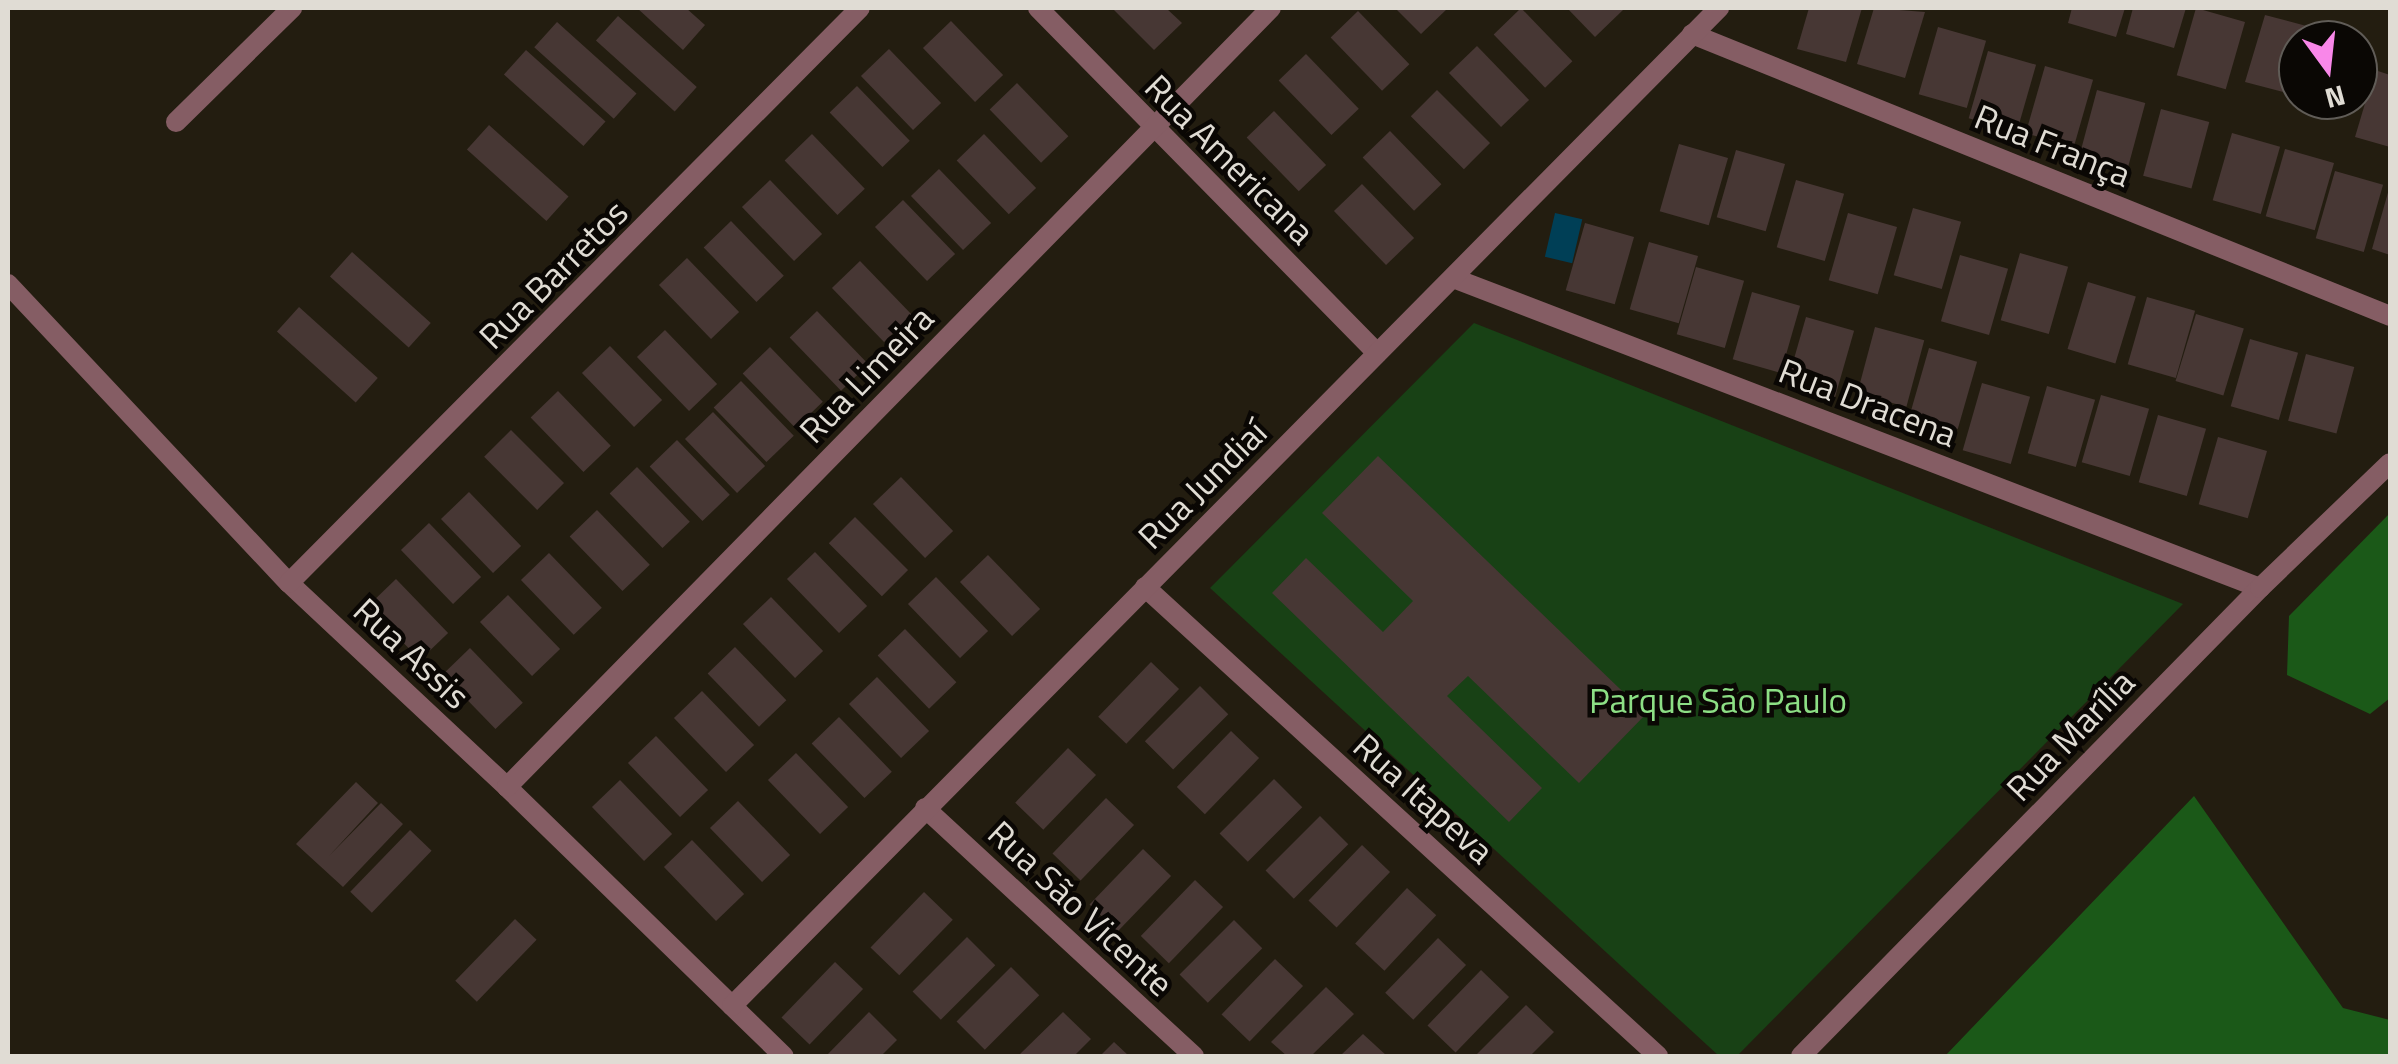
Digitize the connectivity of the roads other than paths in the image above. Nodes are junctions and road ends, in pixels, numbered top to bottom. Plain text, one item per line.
1 (292, 8) edge
2 (860, 8) edge
3 (1038, 8) edge
4 (1271, 8) edge
5 (1718, 8) edge
6 (1692, 34) junction
7 (176, 122) dead end
8 (1152, 129) junction
9 (1453, 278) junction
10 (8, 284) edge
11 (2390, 316) edge
12 (1377, 354) junction
13 (2390, 464) edge
14 (289, 583) junction
15 (1145, 587) junction
16 (2260, 588) junction
17 (507, 786) junction
18 (925, 808) junction
19 (732, 1006) junction
20 (784, 1056) edge
21 (1194, 1056) edge
22 (1658, 1056) edge
23 (1801, 1056) edge

1 - 7 street
2 - 14 street, Rua Barretos
3 - 8 street, Rua Americana
4 - 8 street, Rua Limeira
5 - 6 street, Rua Jundiaí
6 - 9 street, Rua Jundiaí
6 - 11 street, Rua França
8 - 12 street, Rua Americana
8 - 17 street, Rua Limeira
9 - 12 street, Rua Jundiaí
9 - 16 street, Rua Dracena
10 - 14 street, Rua Assis
12 - 15 street, Rua Jundiaí
13 - 16 street, Rua Marília
14 - 17 street, Rua Assis
15 - 18 street, Rua Jundiaí
15 - 22 street, Rua Itapeva
16 - 23 street, Rua Marília
17 - 19 street, Rua Assis
18 - 19 street, Rua Jundiaí
18 - 21 street, Rua São Vicente
19 - 20 street, Rua Assis

